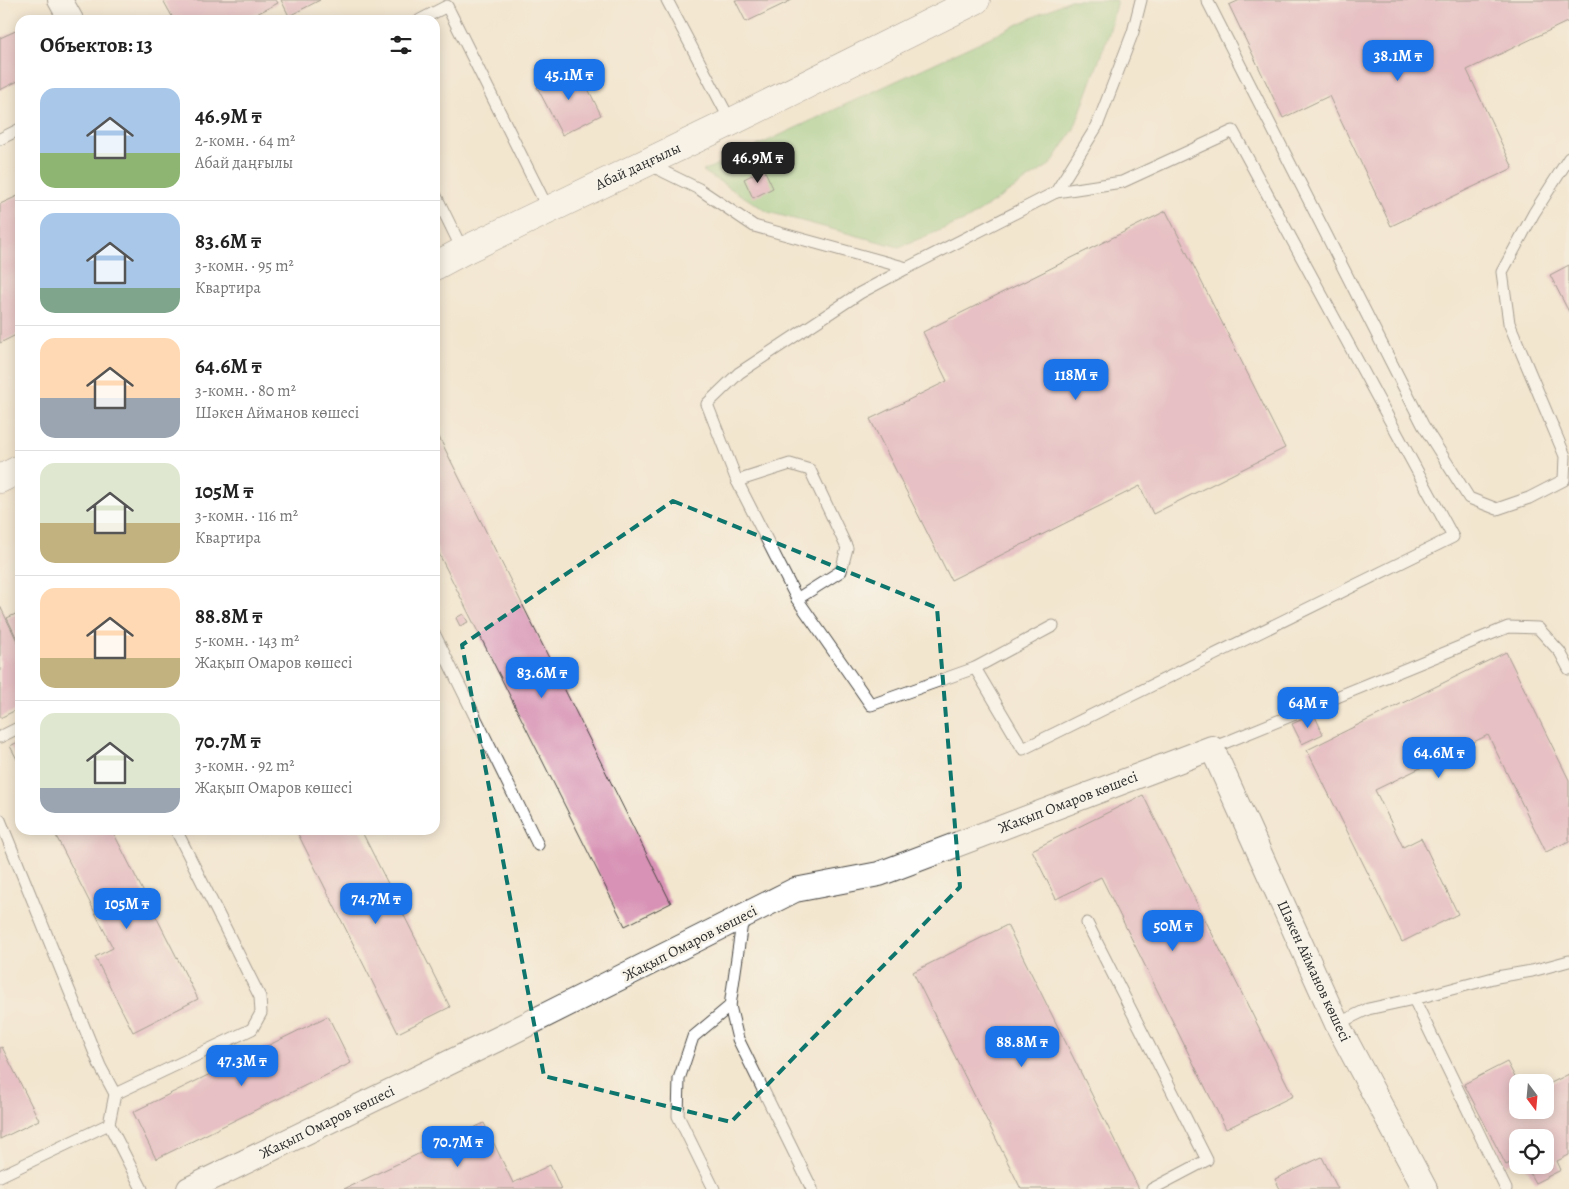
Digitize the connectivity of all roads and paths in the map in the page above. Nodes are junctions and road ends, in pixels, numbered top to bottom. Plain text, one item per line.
1 (60, 0) edge
2 (667, 0) edge
3 (976, 0) edge
4 (1140, 0) edge
5 (1207, 0) edge
6 (68, 15) edge
7 (430, 15) edge
8 (731, 122) junction
9 (15, 132) edge
10 (0, 139) edge
11 (1569, 158) edge
12 (645, 162) junction
13 (1056, 192) junction
14 (440, 204) edge
15 (548, 209) junction
16 (463, 251) junction
17 (440, 263) edge
18 (907, 268) junction
19 (15, 472) edge
20 (0, 479) edge
21 (737, 481) junction
22 (797, 599) junction
23 (1053, 626) dead end
24 (440, 645) edge
25 (975, 668) junction
26 (1569, 669) edge
27 (15, 730) edge
28 (0, 737) edge
29 (1212, 748) junction
30 (0, 820) edge
31 (179, 835) edge
32 (538, 845) dead end
33 (743, 916) junction
34 (1087, 924) dead end
35 (1569, 961) edge
36 (1414, 999) junction
37 (730, 1006) junction
38 (1337, 1024) junction
39 (115, 1094) junction
40 (109, 1124) junction
41 (0, 1176) edge
42 (142, 1189) edge
43 (189, 1189) edge
44 (714, 1189) edge
45 (812, 1189) edge
46 (1152, 1189) edge
47 (1425, 1189) edge
48 (1506, 1189) edge

1 - 6 street
2 - 8 lane
3 - 8 street, Абай даңғылы
4 - 13 lane
5 - 11 lane
7 - 15 lane
8 - 12 street, Абай даңғылы
9 - 10 lane
12 - 15 street, Абай даңғылы
12 - 18 lane
13 - 18 lane
13 - 25 lane
14 - 16 lane
15 - 16 street, Абай даңғылы
16 - 17 street, Абай даңғылы
18 - 21 lane
19 - 20 street
21 - 22 lane
21 - 22 lane
22 - 25 lane
23 - 25 lane
24 - 32 lane
26 - 29 lane
27 - 28 lane
29 - 33 street, Жақып Омаров көшесі
29 - 38 street, Шәкен Айманов көшесі
30 - 39 lane
31 - 39 lane
33 - 37 lane
33 - 43 street, Жақып Омаров көшесі
34 - 46 lane
35 - 36 lane
36 - 38 lane
36 - 48 lane
37 - 44 lane
37 - 45 lane
38 - 47 street, Шәкен Айманов көшесі
39 - 40 lane
40 - 41 lane
40 - 42 lane

